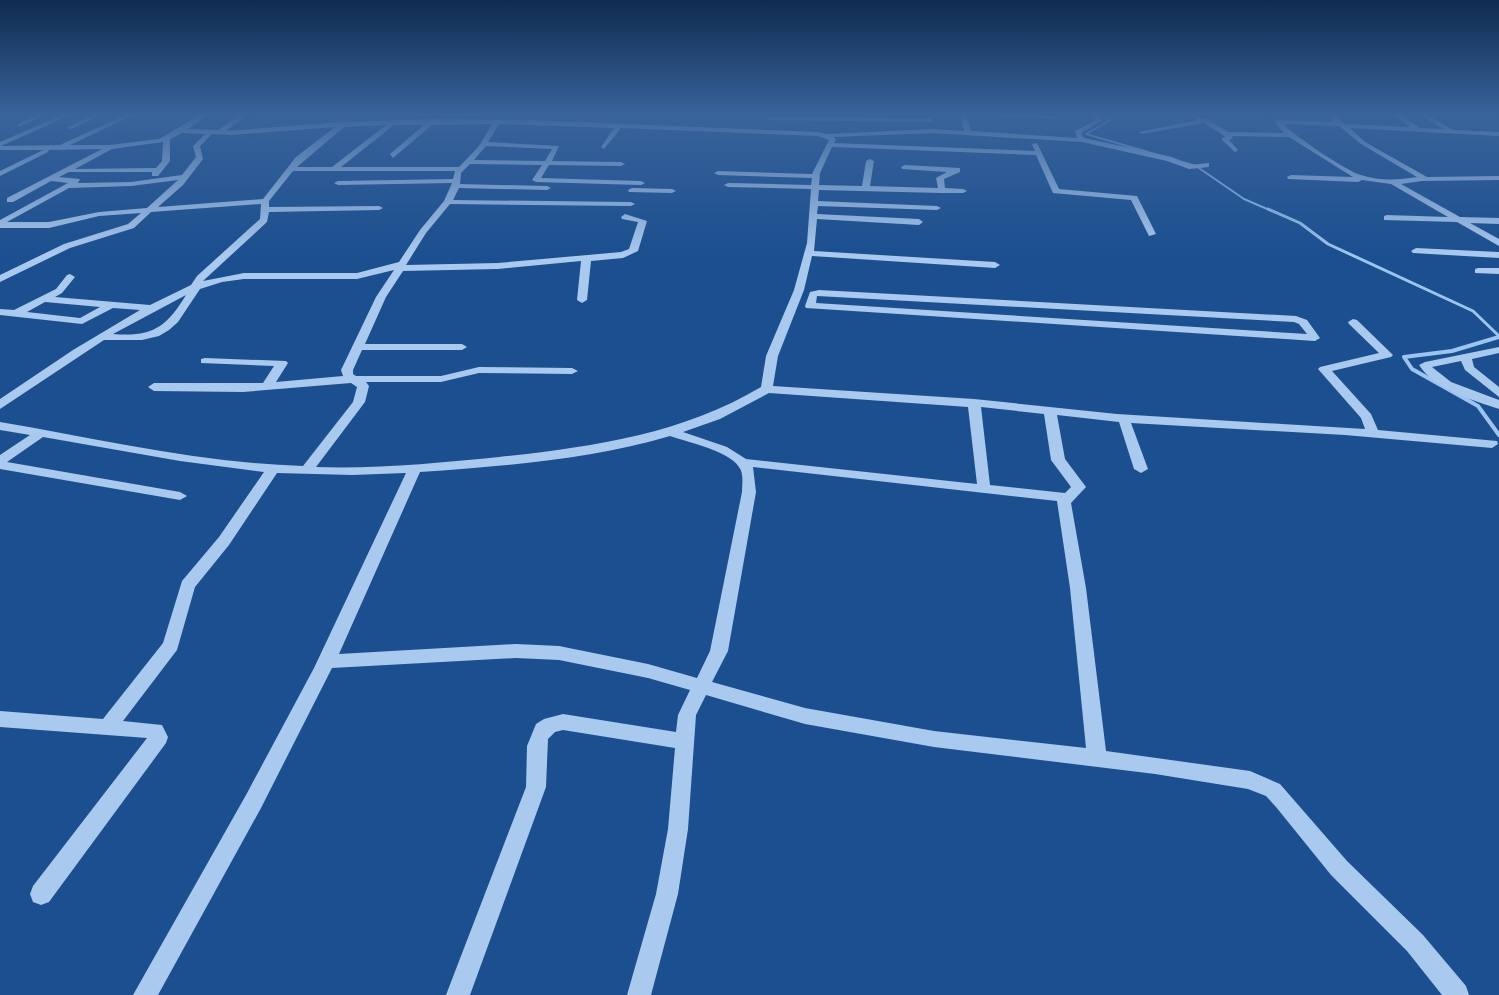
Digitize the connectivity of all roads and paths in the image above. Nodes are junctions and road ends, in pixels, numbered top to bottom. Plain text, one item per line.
1 (29, 160) edge
2 (85, 160) edge
3 (166, 160) edge
4 (197, 160) edge
5 (299, 160) edge
6 (345, 160) edge
7 (468, 160) edge
8 (823, 160) edge
9 (1042, 160) edge
10 (1164, 160) edge
11 (1333, 160) edge
12 (1393, 160) edge
13 (870, 161) dead end
14 (549, 163) junction
15 (621, 164) dead end
16 (464, 165) junction
17 (1205, 166) dead end
18 (905, 167) dead end
19 (292, 169) junction
20 (334, 169) junction
21 (160, 170) junction
22 (67, 171) junction
23 (718, 173) dead end
24 (0, 174) edge
25 (184, 177) junction
26 (1291, 177) dead end
27 (1499, 178) edge
28 (50, 179) junction
29 (1364, 179) junction
30 (1424, 179) junction
31 (815, 181) junction
32 (1393, 182) junction
33 (146, 183) junction
34 (338, 183) dead end
35 (641, 183) dead end
36 (456, 184) junction
37 (728, 185) dead end
38 (69, 186) junction
39 (866, 188) junction
40 (672, 191) dead end
41 (942, 191) junction
42 (963, 191) dead end
43 (0, 200) edge
44 (10, 200) junction
45 (42, 200) junction
46 (448, 202) junction
47 (815, 203) junction
48 (631, 204) dead end
49 (265, 206) junction
50 (379, 208) dead end
51 (937, 208) dead end
52 (149, 212) junction
53 (815, 216) junction
54 (625, 217) dead end
55 (1387, 218) dead end
56 (1460, 220) junction
57 (1499, 221) edge
58 (919, 222) dead end
59 (0, 224) edge
60 (1152, 234) dead end
61 (1496, 240) edge
62 (1416, 251) dead end
63 (808, 253) junction
64 (1499, 255) edge
65 (586, 260) junction
66 (995, 265) dead end
67 (400, 266) junction
68 (1478, 271) dead end
69 (1499, 271) edge
70 (70, 277) dead end
71 (0, 279) edge
72 (198, 287) junction
73 (849, 294) junction
74 (796, 298) junction
75 (41, 299) junction
76 (811, 299) junction
77 (925, 299) junction
78 (582, 300) dead end
79 (1001, 303) junction
80 (1033, 305) junction
81 (109, 306) junction
82 (154, 308) junction
83 (847, 309) junction
84 (1118, 310) junction
85 (925, 314) junction
86 (1210, 314) junction
87 (6, 315) edge
88 (1004, 319) junction
89 (1038, 321) junction
90 (1353, 322) dead end
91 (1125, 327) junction
92 (1220, 333) junction
93 (105, 337) junction
94 (359, 347) junction
95 (462, 347) dead end
96 (1499, 350) edge
97 (1466, 359) junction
98 (205, 361) dead end
99 (572, 371) dead end
100 (354, 379) junction
101 (267, 386) junction
102 (154, 387) dead end
103 (767, 389) junction
104 (1499, 393) edge
105 (974, 403) junction
106 (0, 405) edge
107 (1499, 405) edge
108 (1050, 411) junction
109 (1124, 419) junction
110 (0, 426) edge
111 (42, 432) junction
112 (669, 432) junction
113 (1373, 434) junction
114 (1496, 447) edge
115 (741, 462) junction
116 (0, 463) edge
117 (273, 469) junction
118 (415, 469) junction
119 (1141, 469) dead end
120 (306, 471) junction
121 (984, 489) junction
122 (180, 496) dead end
123 (1067, 498) junction
124 (328, 661) junction
125 (703, 688) junction
126 (0, 719) edge
127 (109, 725) junction
128 (684, 741) junction
129 (1097, 758) junction
130 (41, 894) dead end
131 (145, 995) edge
132 (458, 995) edge
133 (639, 995) edge
134 (1457, 995) edge

1 - 24 street
2 - 22 street
3 - 21 street
4 - 25 street
5 - 19 street
6 - 20 street
7 - 16 street
8 - 31 street
9 - 60 street
10 - 17 street
11 - 29 street
12 - 30 street
13 - 39 street
14 - 15 street
14 - 16 street
14 - 35 street
16 - 20 street
16 - 36 street
18 - 41 street
19 - 20 street
19 - 49 street
21 - 22 street
21 - 33 street
22 - 28 street
23 - 31 street
25 - 33 street
25 - 52 street
26 - 29 street
27 - 30 street
28 - 38 street
28 - 44 street
29 - 32 street
30 - 32 street
31 - 37 street
31 - 39 street
31 - 47 street
32 - 56 street
33 - 38 street
34 - 36 street
36 - 40 street
36 - 46 street
38 - 45 street
39 - 41 street
41 - 42 street
43 - 44 street
44 - 45 street
45 - 59 street
46 - 48 street
46 - 67 street
47 - 51 street
47 - 53 street
49 - 50 street
49 - 52 street
49 - 72 street
52 - 59 street
52 - 71 street
53 - 58 street
53 - 63 street
54 - 65 street
55 - 56 street
56 - 57 street
56 - 61 street
62 - 64 street
63 - 66 street
63 - 74 street
65 - 67 street
65 - 78 street
67 - 72 street
67 - 94 street
68 - 69 street
70 - 75 street
72 - 82 street
72 - 93 street
73 - 76 street
73 - 77 street
73 - 83 street
74 - 76 street
74 - 103 street
75 - 81 street
75 - 87 street
76 - 83 street
77 - 79 street
77 - 85 street
79 - 80 street
79 - 88 street
80 - 84 street
80 - 89 street
81 - 82 street
81 - 87 street
82 - 93 street
83 - 85 street
84 - 86 street
84 - 91 street
85 - 88 street
86 - 92 street
86 - 92 street
88 - 89 street
89 - 91 street
90 - 113 street
91 - 92 street
93 - 106 street
94 - 95 street
94 - 100 street
96 - 97 street
97 - 104 street
97 - 107 street
98 - 101 street
99 - 100 street
100 - 101 street
100 - 120 street
101 - 102 street
103 - 105 street
103 - 112 street
105 - 108 street
105 - 121 street
108 - 109 street
108 - 123 street
109 - 113 street
109 - 119 street
110 - 111 street
111 - 116 street
111 - 117 street
112 - 115 street
112 - 118 street
113 - 114 street
115 - 121 street
115 - 125 street
116 - 122 street
117 - 120 street
117 - 127 street
118 - 120 street
118 - 124 street
121 - 123 street
123 - 129 street
124 - 125 street
124 - 131 street
125 - 128 street
125 - 129 street
126 - 127 street
127 - 130 street
128 - 132 street
128 - 133 street
129 - 134 street

